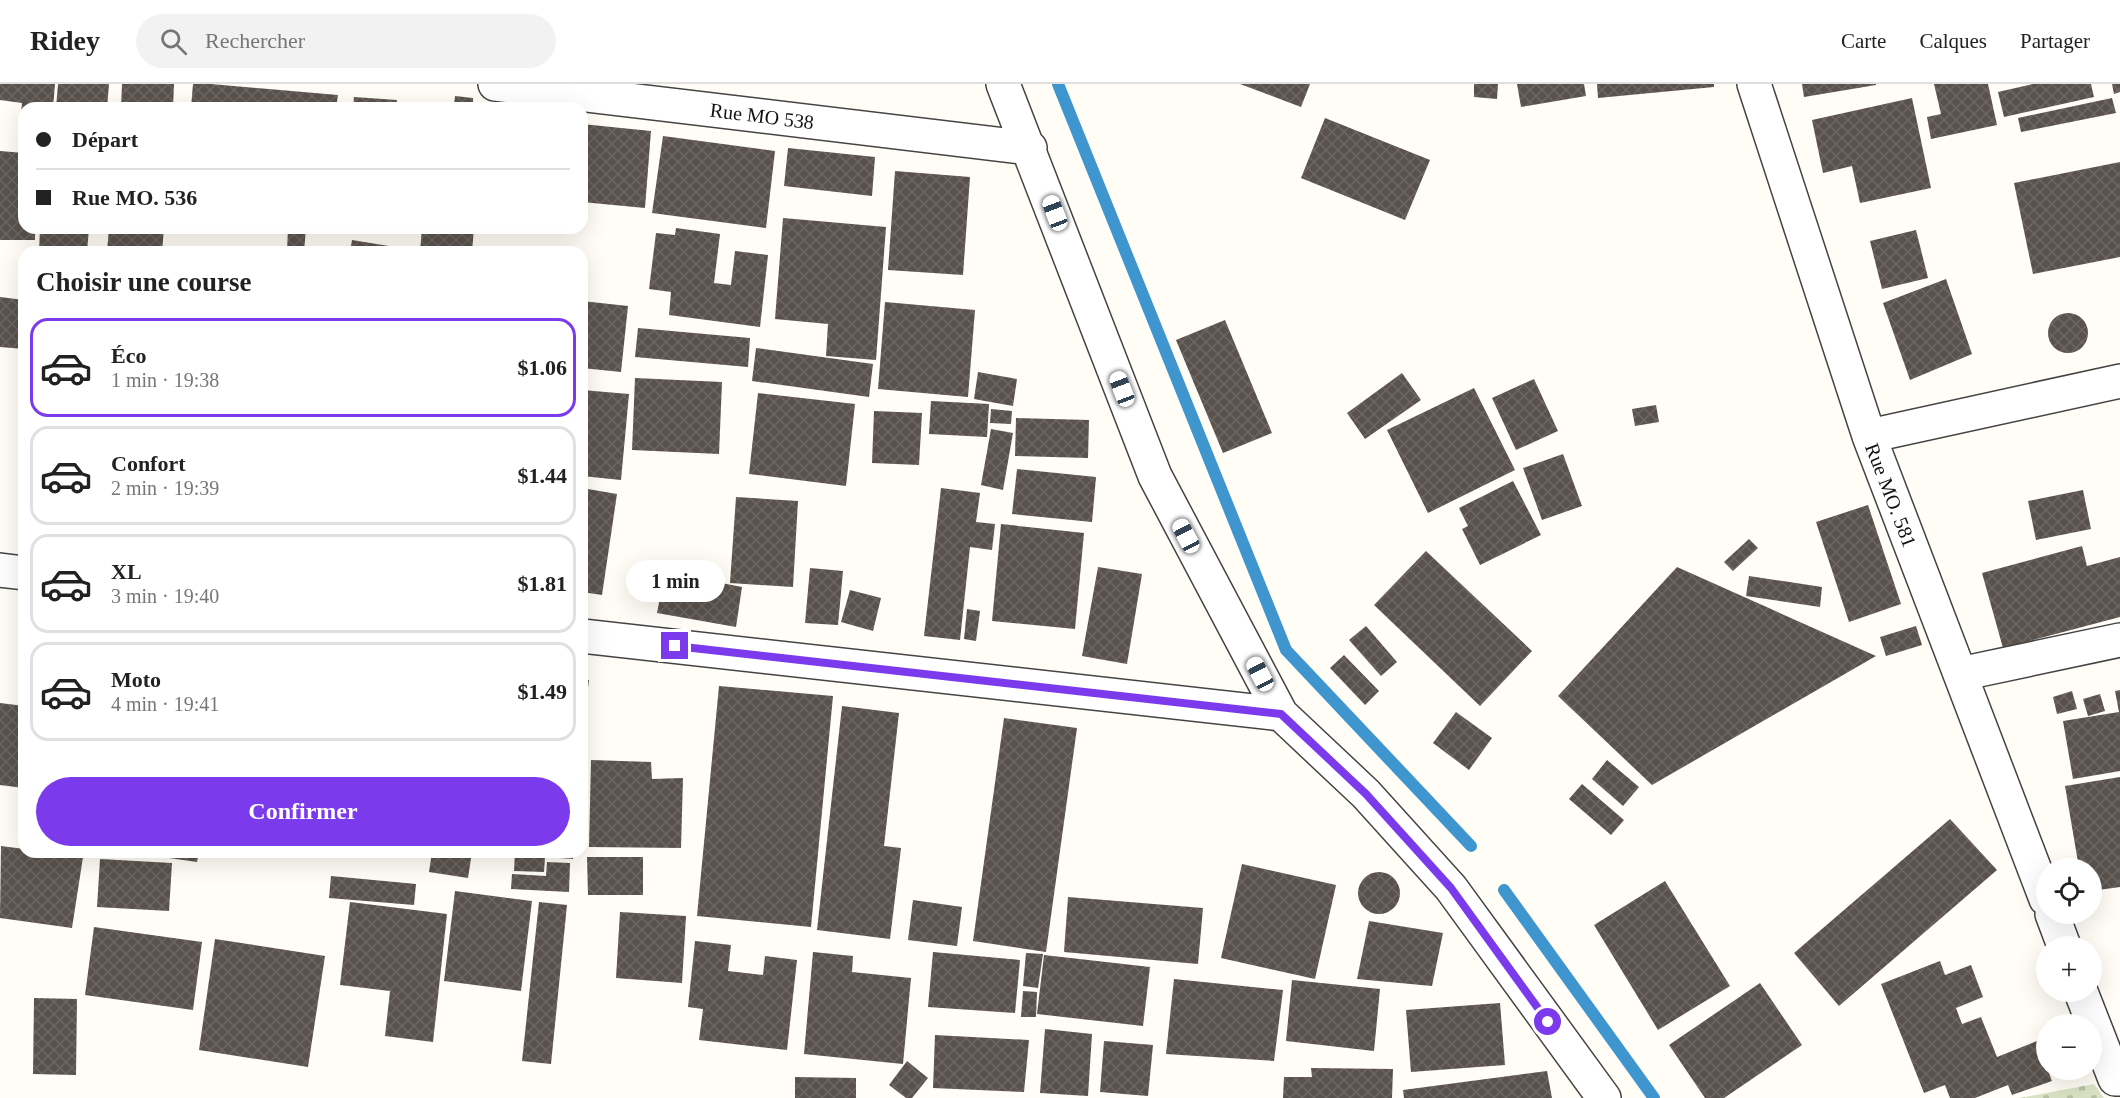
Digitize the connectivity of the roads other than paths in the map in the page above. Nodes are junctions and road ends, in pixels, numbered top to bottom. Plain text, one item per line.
1 (495, 84) edge
2 (1003, 84) edge
3 (1754, 84) edge
4 (1030, 148) junction
5 (2120, 381) edge
6 (1869, 436) junction
7 (0, 570) edge
8 (18, 572) edge
9 (588, 637) edge
10 (2120, 640) edge
11 (1960, 674) junction
12 (1281, 714) junction
13 (2036, 873) edge
14 (2086, 1002) edge
15 (2118, 1079) edge
16 (1604, 1098) edge

1 - 4 street, Rue MO 538
2 - 4 street
3 - 6 street, Rue MO. 581
4 - 12 street
5 - 6 street
6 - 11 street, Rue MO. 581
7 - 8 street
9 - 12 street
10 - 11 street
11 - 13 street, Rue MO. 581
12 - 16 street
14 - 15 street

